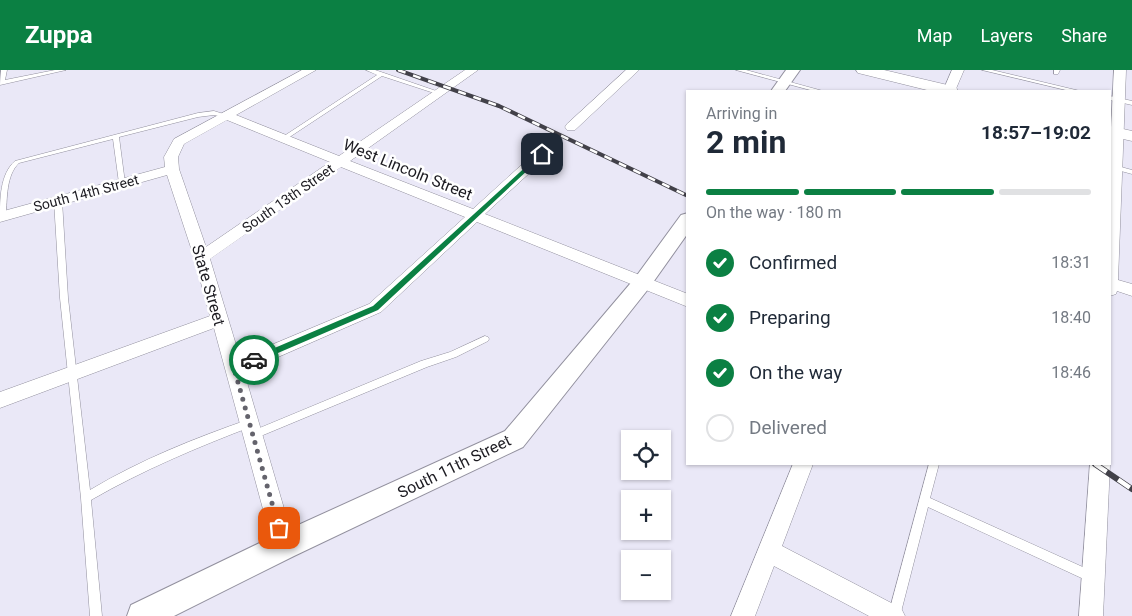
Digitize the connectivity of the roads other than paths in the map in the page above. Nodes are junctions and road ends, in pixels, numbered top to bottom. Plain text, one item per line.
1 (4, 70) edge
2 (63, 70) edge
3 (310, 70) edge
4 (369, 70) edge
5 (472, 70) edge
6 (633, 70) edge
7 (739, 70) edge
8 (864, 70) edge
9 (958, 70) edge
10 (985, 70) edge
11 (1120, 70) edge
12 (382, 74) junction
13 (785, 81) edge
14 (1, 83) edge
15 (816, 90) edge
16 (946, 90) edge
17 (950, 90) edge
18 (1073, 90) edge
19 (439, 93) junction
20 (1115, 99) edge
21 (1132, 103) edge
22 (227, 116) junction
23 (571, 127) dead end
24 (1120, 133) edge
25 (116, 136) junction
26 (283, 139) junction
27 (555, 142) dead end
28 (340, 161) junction
29 (1113, 167) edge
30 (172, 169) junction
31 (1132, 172) edge
32 (122, 183) junction
33 (58, 201) junction
34 (477, 215) junction
35 (1, 216) edge
36 (686, 222) edge
37 (1111, 244) edge
38 (202, 257) junction
39 (642, 283) junction
40 (1111, 283) edge
41 (1132, 290) edge
42 (686, 300) edge
43 (219, 319) junction
44 (485, 339) dead end
45 (234, 368) junction
46 (73, 372) junction
47 (0, 400) edge
48 (252, 429) junction
49 (803, 465) edge
50 (934, 465) edge
51 (1100, 465) edge
52 (86, 498) junction
53 (924, 500) junction
54 (284, 546) junction
55 (769, 551) junction
56 (1093, 577) junction
57 (96, 616) edge
58 (142, 616) edge
59 (743, 616) edge
60 (893, 616) edge
61 (1091, 616) edge

1 - 14 lane
2 - 14 lane
3 - 22 street
4 - 12 lane
5 - 19 street, South 13th Street
6 - 23 street
7 - 13 lane
8 - 16 main road
9 - 17 street
10 - 18 lane
11 - 20 street
12 - 19 lane
12 - 26 lane
13 - 15 lane
19 - 28 street, South 13th Street
20 - 21 lane
20 - 24 street
22 - 25 lane
22 - 26 street, West Lincoln Street
22 - 30 street
24 - 29 street
25 - 32 lane
25 - 35 lane
26 - 28 street, West Lincoln Street
27 - 34 street
28 - 34 street, West Lincoln Street
28 - 38 street, South 13th Street
29 - 31 lane
29 - 37 street
30 - 32 street, South 14th Street
30 - 38 street, State Street
32 - 33 street, South 14th Street
33 - 35 street, South 14th Street
33 - 46 lane
34 - 39 street, West Lincoln Street
34 - 45 street
36 - 39 street, South 11th Street
38 - 43 street, State Street
39 - 42 street, West Lincoln Street
39 - 54 street, South 11th Street
40 - 41 street
43 - 45 street, State Street
43 - 46 street
44 - 48 lane
45 - 48 street, State Street
46 - 47 street
46 - 52 lane
48 - 52 lane
48 - 54 street, State Street
49 - 55 street
50 - 53 lane
51 - 56 street
52 - 57 lane
53 - 56 lane
53 - 60 lane
54 - 58 street, South 11th Street
55 - 59 street
55 - 60 street
56 - 61 street

